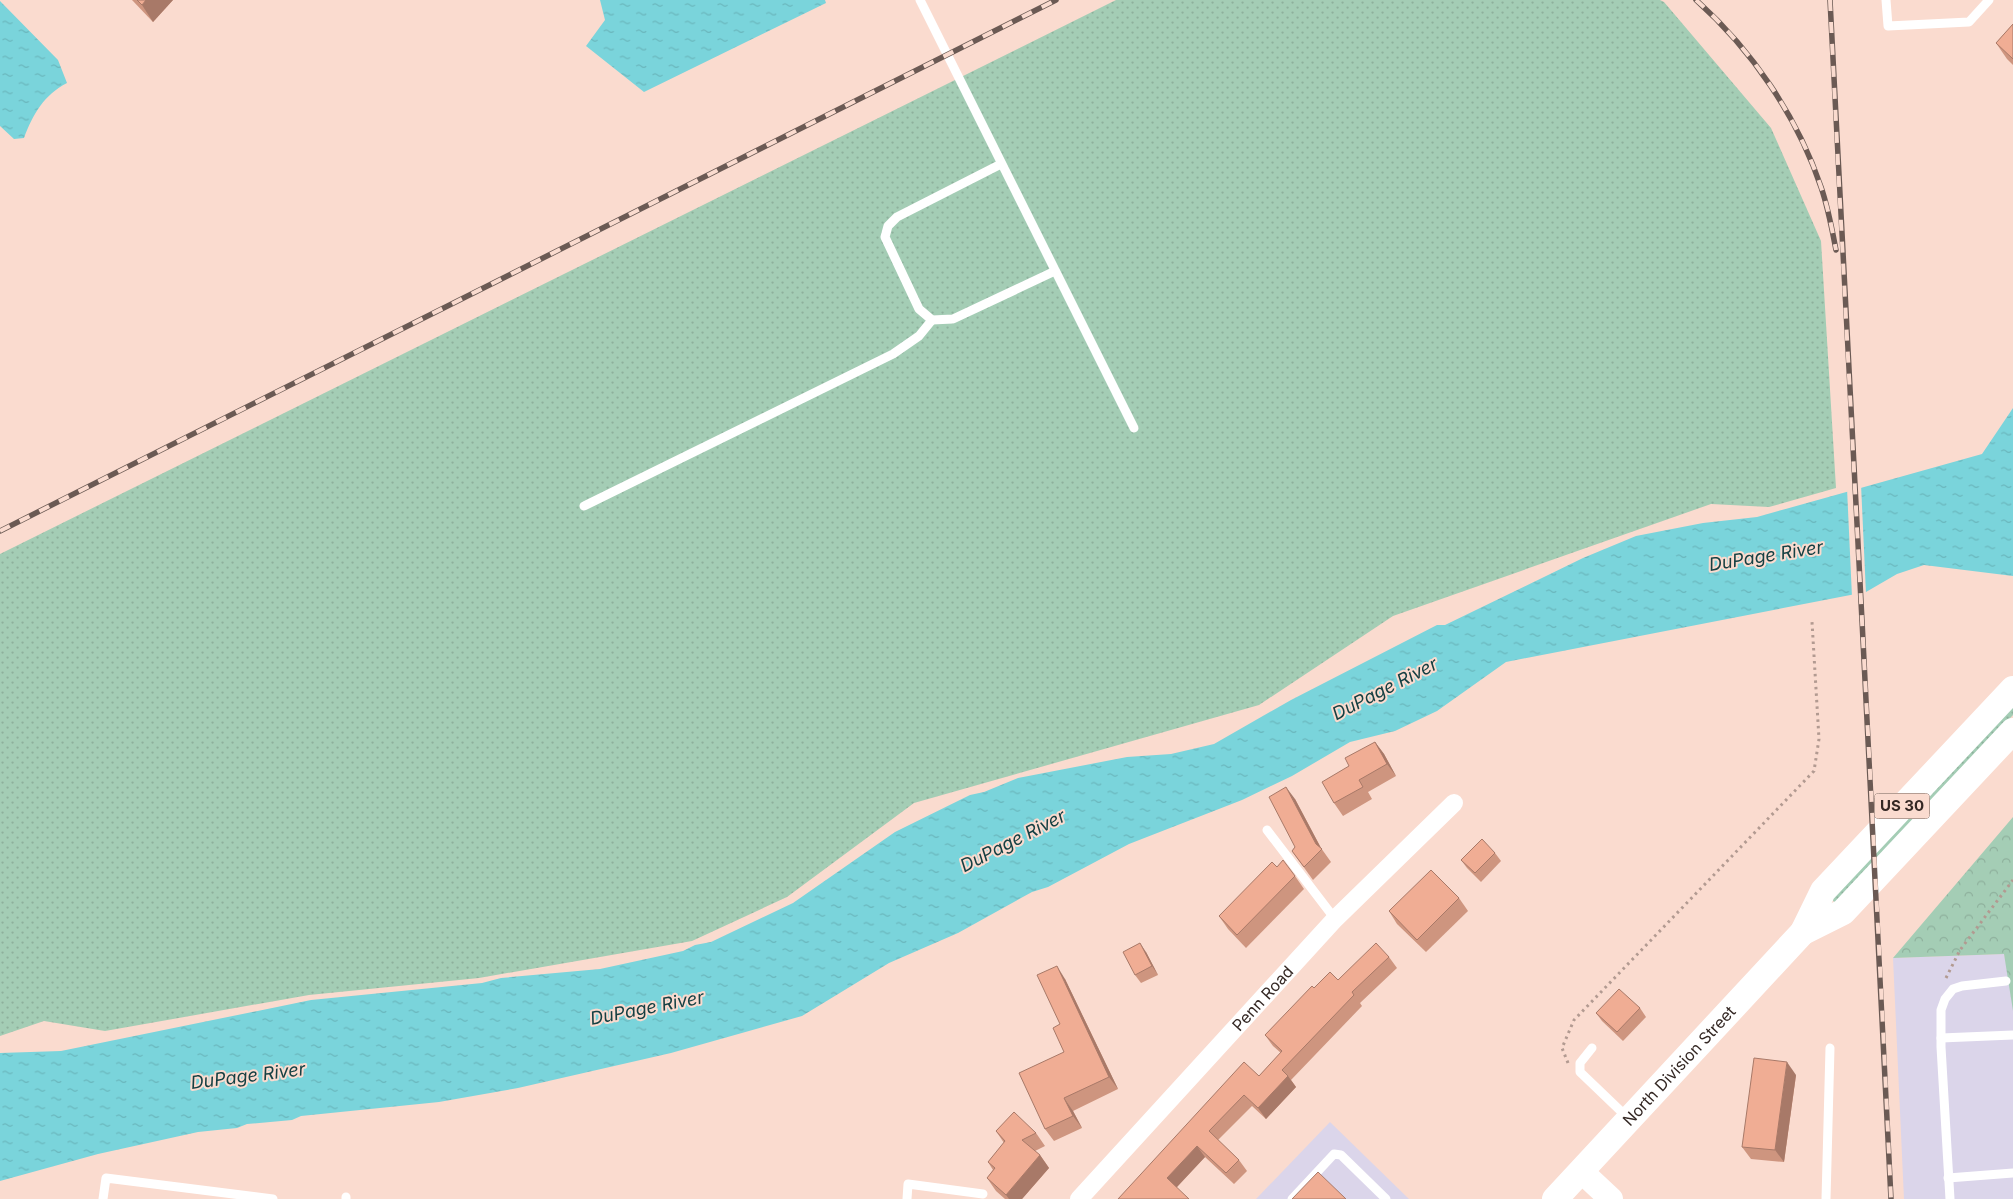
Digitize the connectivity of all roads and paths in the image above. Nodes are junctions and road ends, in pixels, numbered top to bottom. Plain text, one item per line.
1 (920, 0) edge
2 (1886, 0) edge
3 (1989, 0) edge
4 (1001, 164) junction
5 (1056, 271) junction
6 (932, 320) junction
7 (1134, 428) dead end
8 (584, 506) dead end
9 (1812, 622) dead end
10 (2013, 689) edge
11 (2013, 731) edge
12 (1454, 802) dead end
13 (1266, 830) dead end
14 (2013, 880) edge
15 (1336, 919) junction
16 (1803, 932) junction
17 (2006, 981) dead end
18 (1945, 998) junction
19 (2013, 1035) edge
20 (1941, 1038) junction
21 (1592, 1048) dead end
22 (1830, 1048) dead end
23 (1580, 1072) junction
24 (1629, 1119) junction
25 (1581, 1171) junction
26 (2013, 1173) edge
27 (1948, 1178) junction
28 (204, 1194) edge
29 (983, 1194) dead end
30 (103, 1199) edge
31 (273, 1199) edge
32 (907, 1199) edge
33 (1079, 1199) edge
34 (1292, 1199) edge
35 (1386, 1199) edge
36 (1555, 1199) edge
37 (1612, 1199) edge
38 (1826, 1199) edge
39 (1950, 1199) edge

1 - 4 lane
2 - 3 lane
4 - 5 lane
4 - 6 lane
5 - 6 lane
5 - 7 lane
6 - 8 lane
9 - 23 path
10 - 16 main road, North Division Street / US 30
11 - 16 main road, North Division Street / US 30
12 - 15 street, Penn Road
13 - 15 lane
14 - 18 path
15 - 33 street, Penn Road
16 - 24 main road, North Division Street / US 30
17 - 18 lane
18 - 20 lane
19 - 20 lane
20 - 27 lane
21 - 23 lane
22 - 38 lane
23 - 24 lane
24 - 25 main road, North Division Street / US 30
25 - 36 main road, North Division Street / US 30
25 - 37 main road
26 - 27 lane
27 - 39 lane
28 - 30 lane
28 - 31 lane
29 - 32 lane
34 - 35 lane

